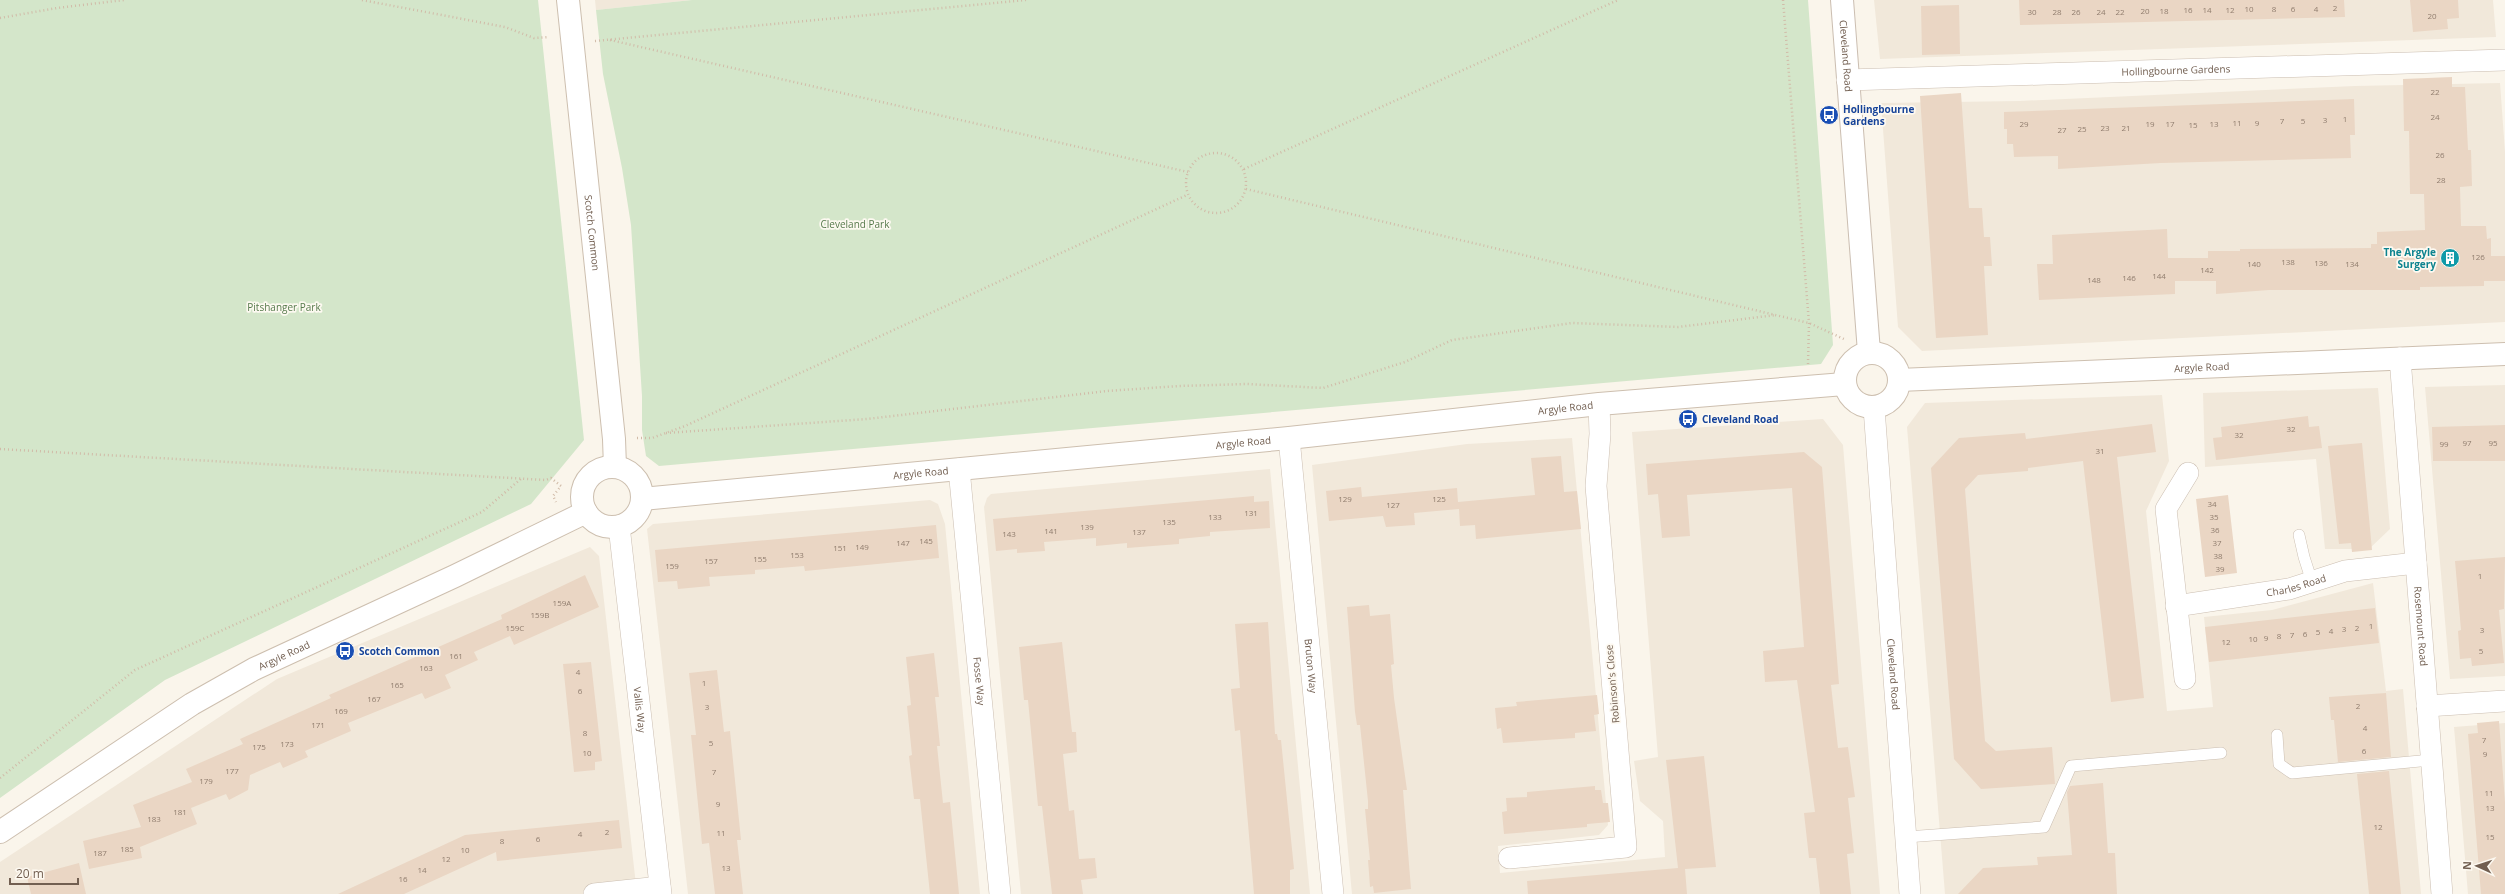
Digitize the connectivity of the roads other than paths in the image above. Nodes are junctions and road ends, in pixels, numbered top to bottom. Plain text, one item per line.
1 (568, 0) edge
2 (1842, 0) edge
3 (2505, 60) edge
4 (1847, 80) junction
5 (1868, 345) junction
6 (2505, 354) edge
7 (2400, 358) junction
8 (1899, 380) junction
9 (1844, 384) junction
10 (1599, 404) junction
11 (1874, 408) junction
12 (1289, 438) junction
13 (615, 467) junction
14 (959, 469) junction
15 (2188, 473) dead end
16 (642, 499) junction
17 (586, 512) junction
18 (619, 526) junction
19 (2299, 535) dead end
20 (2416, 563) junction
21 (2312, 582) junction
22 (2176, 606) junction
23 (2186, 679) dead end
24 (2505, 701) edge
25 (2427, 706) junction
26 (2277, 735) dead end
27 (2221, 753) dead end
28 (2431, 760) junction
29 (0, 832) edge
30 (1906, 837) junction
31 (1509, 858) dead end
32 (660, 890) edge
33 (594, 894) edge
34 (1000, 894) edge
35 (1333, 894) edge
36 (1910, 894) edge
37 (2442, 894) edge

1 - 13 main road, Scotch Common
2 - 4 main road, Cleveland Road
3 - 4 street, Hollingbourne Gardens
4 - 5 main road, Cleveland Road
5 - 8 main road
5 - 9 main road
6 - 7 main road, Argyle Road
7 - 8 main road, Argyle Road
7 - 20 street, Rosemount Road
8 - 11 main road
9 - 10 main road, Argyle Road
9 - 11 main road
10 - 12 main road, Argyle Road
10 - 31 street, Robinson's Close
11 - 30 street, Cleveland Road
12 - 14 main road, Argyle Road
12 - 35 street, Bruton Way
13 - 16 main road
13 - 17 main road
14 - 16 main road, Argyle Road
14 - 34 street, Fosse Way
15 - 22 street
16 - 18 main road
17 - 18 main road
17 - 29 main road, Argyle Road
18 - 32 street, Vallis Way
19 - 21 lane
20 - 21 street, Charles Road
20 - 25 street, Rosemount Road
21 - 22 street, Charles Road
22 - 23 street
24 - 25 street
25 - 28 street, Rosemount Road
26 - 28 lane
27 - 30 lane
28 - 37 street, Rosemount Road
30 - 36 street, Cleveland Road
32 - 33 street

